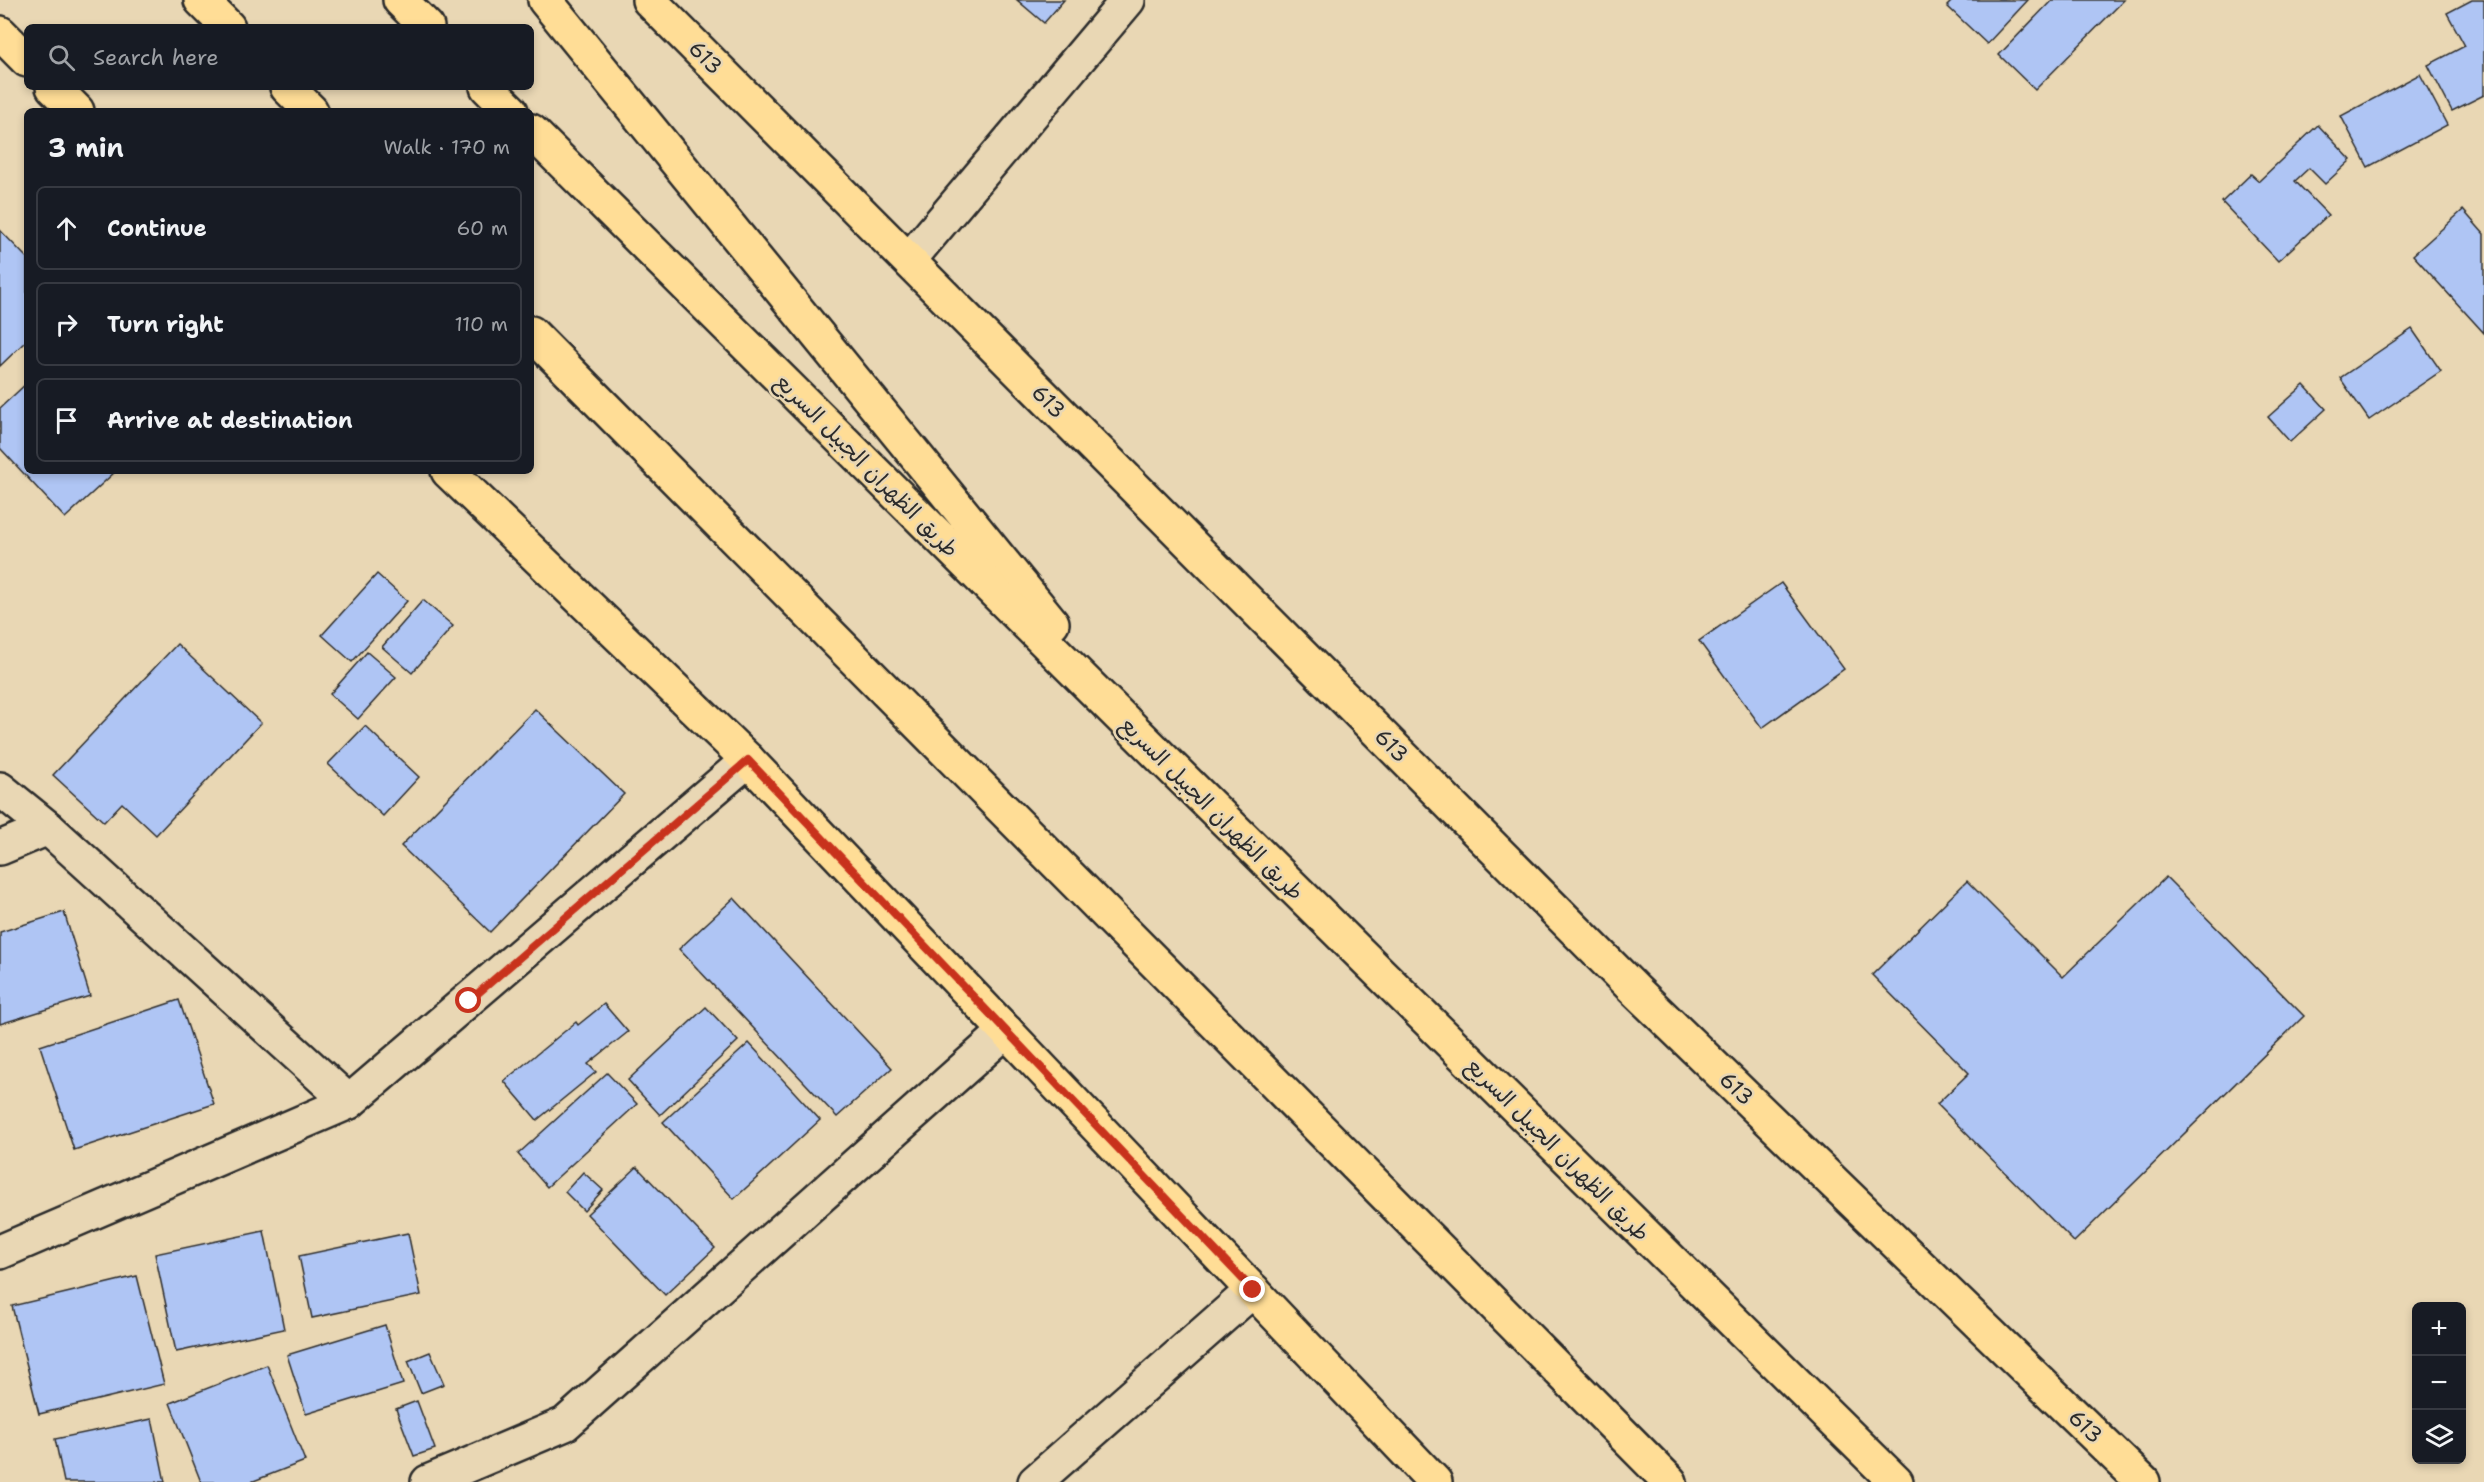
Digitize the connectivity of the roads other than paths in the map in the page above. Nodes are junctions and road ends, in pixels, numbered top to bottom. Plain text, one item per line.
1 (201, 0) edge
2 (400, 0) edge
3 (545, 0) edge
4 (649, 0) edge
5 (1128, 0) edge
6 (225, 24) edge
7 (424, 24) edge
8 (0, 33) edge
9 (24, 57) edge
10 (56, 90) edge
11 (290, 90) edge
12 (490, 90) edge
13 (74, 108) edge
14 (308, 108) edge
15 (508, 108) edge
16 (534, 134) edge
17 (909, 260) junction
18 (534, 336) edge
19 (451, 474) edge
20 (1162, 759) junction
21 (748, 760) junction
22 (0, 789) edge
23 (48, 828) junction
24 (0, 848) edge
25 (1006, 1031) junction
26 (349, 1102) junction
27 (0, 1252) edge
28 (1253, 1290) junction
29 (428, 1482) edge
30 (1035, 1482) edge
31 (1435, 1482) edge
32 (1670, 1482) edge
33 (1896, 1482) edge
34 (2143, 1482) edge

1 - 6 main road
2 - 7 main road
3 - 20 main road
4 - 17 main road, 613
5 - 17 street
8 - 9 main road
10 - 13 main road
11 - 14 main road
12 - 15 main road
16 - 20 main road, طريق الظهران الجبيل السريع
17 - 34 main road, 613
18 - 32 main road
19 - 21 main road
20 - 33 main road, طريق الظهران الجبيل السريع
21 - 25 main road
21 - 26 street
22 - 23 street
23 - 24 street
23 - 26 street
25 - 28 main road
25 - 29 street
26 - 27 street
28 - 30 street
28 - 31 main road

